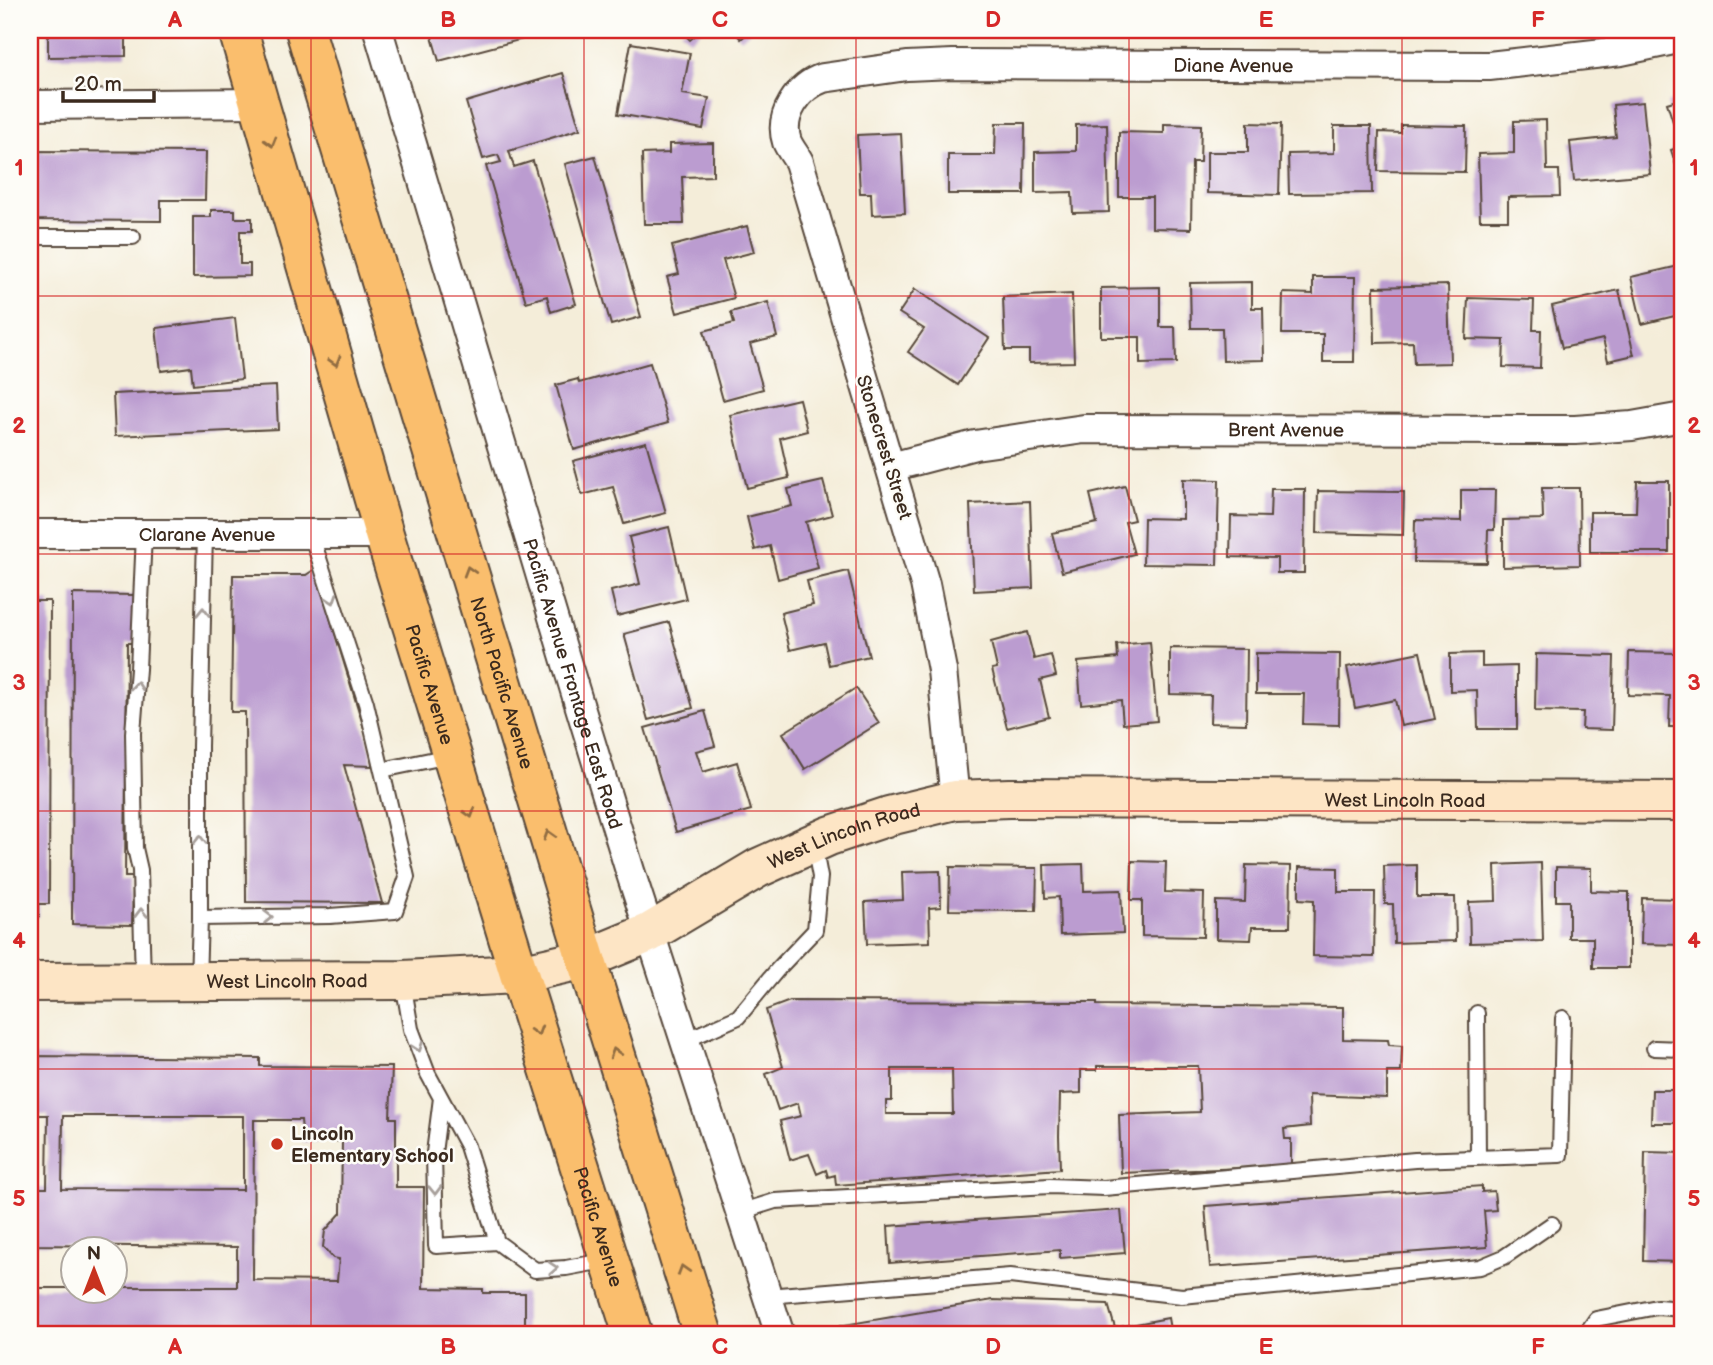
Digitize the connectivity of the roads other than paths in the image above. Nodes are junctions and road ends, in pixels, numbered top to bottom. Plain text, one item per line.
1 (238, 30) edge
2 (305, 30) edge
3 (378, 30) edge
4 (1683, 38) edge
5 (793, 102) joint
6 (260, 103) junction
7 (30, 105) edge
8 (30, 237) edge
9 (133, 237) dead end
10 (1683, 418) edge
11 (891, 467) junction
12 (30, 534) edge
13 (144, 534) junction
14 (205, 534) junction
15 (311, 534) junction
16 (384, 534) junction
17 (452, 755) junction
18 (382, 770) junction
19 (955, 800) junction
20 (1683, 801) edge
21 (813, 843) junction
22 (200, 918) junction
23 (649, 933) junction
24 (586, 959) junction
25 (519, 974) junction
26 (403, 980) junction
27 (143, 981) junction
28 (198, 981) junction
29 (30, 982) edge
30 (1476, 1013) dead end
31 (1563, 1018) dead end
32 (684, 1041) junction
33 (1654, 1048) dead end
34 (1683, 1049) edge
35 (441, 1098) junction
36 (1478, 1158) junction
37 (740, 1212) junction
38 (1552, 1224) dead end
39 (497, 1242) junction
40 (609, 1260) junction
41 (767, 1296) junction
42 (1683, 1309) edge
43 (633, 1335) edge
44 (704, 1335) edge
45 (780, 1335) edge
46 (1585, 1335) edge

1 - 6 main road, Pacific Avenue
24 -> 2 main road, North Pacific Avenue
3 - 23 street, Pacific Avenue Frontage East Road
4 - 5 street, Diane Avenue
5 - 11 street, Stonecrest Street
6 - 7 street
6 -> 16 main road, Pacific Avenue
8 - 9 lane
10 - 11 street, Brent Avenue
11 - 19 street, Stonecrest Street
12 - 13 street, Clarane Avenue
13 - 14 street, Clarane Avenue
27 -> 13 lane
14 - 15 street, Clarane Avenue
22 -> 14 lane
15 - 16 street, Clarane Avenue
15 -> 18 lane
16 - 17 main road, Pacific Avenue
17 - 18 lane
17 -> 25 main road, Pacific Avenue
22 -> 18 lane
19 - 20 street, West Lincoln Road
19 - 21 street, West Lincoln Road
21 - 23 street, West Lincoln Road
21 - 32 lane
22 - 28 lane
23 - 24 street, West Lincoln Road
23 - 32 street, Pacific Avenue Frontage East Road
24 - 25 street, West Lincoln Road
44 -> 24 main road, North Pacific Avenue
25 - 26 street, West Lincoln Road
25 -> 40 main road, Pacific Avenue
26 - 28 street, West Lincoln Road
26 -> 35 lane
27 - 28 street, West Lincoln Road
27 - 29 street, West Lincoln Road
30 - 36 lane
31 - 36 lane
32 - 37 street, Pacific Avenue Frontage East Road
33 - 34 lane
35 - 39 lane
35 -> 39 lane
36 - 37 lane
37 - 41 street, Pacific Avenue Frontage East Road
38 - 41 lane
39 -> 40 lane
40 - 43 main road, Pacific Avenue
41 - 45 street, Pacific Avenue Frontage East Road
42 - 46 lane

